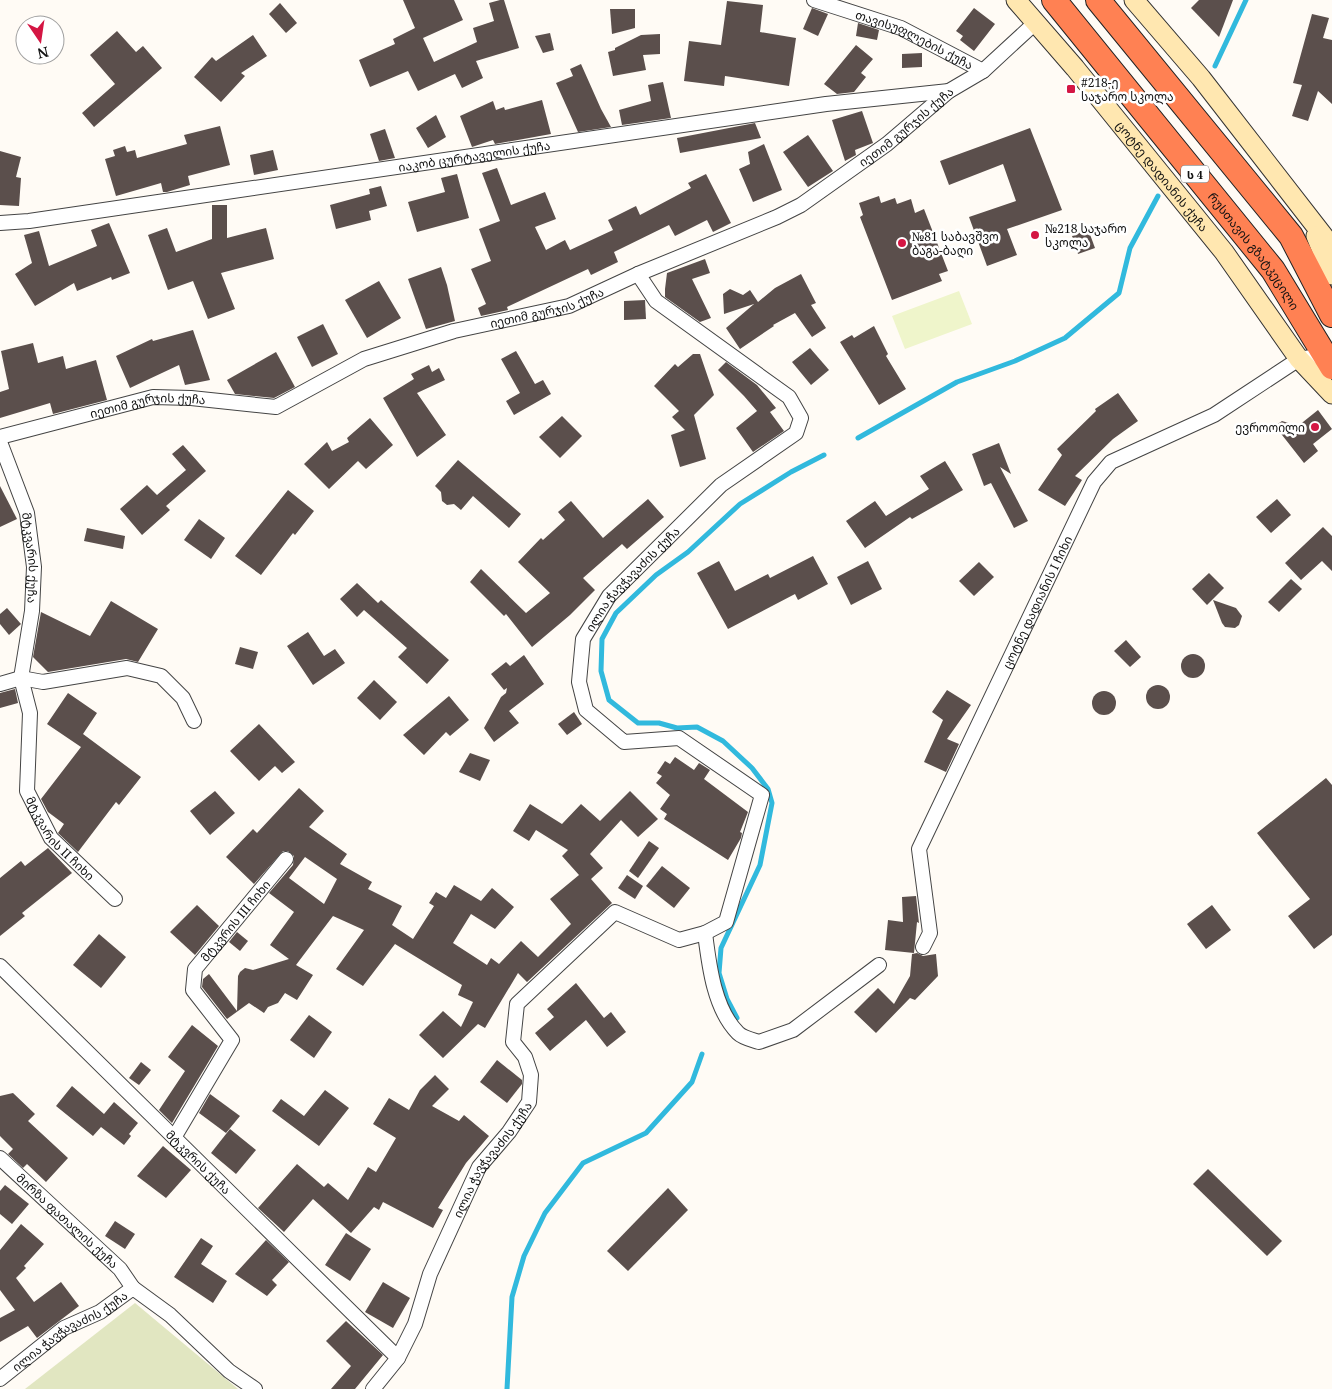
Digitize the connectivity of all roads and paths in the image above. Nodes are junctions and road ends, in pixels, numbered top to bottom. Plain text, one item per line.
1 (814, 0) edge
2 (1016, 0) edge
3 (1054, 0) edge
4 (1098, 0) edge
5 (1134, 0) edge
6 (1035, 23) junction
7 (983, 72) junction
8 (949, 91) junction
9 (1308, 216) junction
10 (0, 223) edge
11 (1332, 247) edge
12 (638, 274) junction
13 (1332, 274) edge
14 (1332, 315) edge
15 (1330, 359) edge
16 (1299, 360) junction
17 (1332, 394) edge
18 (0, 437) edge
19 (0, 442) edge
20 (21, 678) junction
21 (0, 684) edge
22 (194, 722) dead end
23 (286, 859) dead end
24 (115, 899) dead end
25 (706, 933) junction
26 (923, 947) dead end
27 (879, 965) dead end
28 (0, 966) edge
29 (175, 1136) junction
30 (0, 1158) edge
31 (133, 1288) junction
32 (398, 1358) junction
33 (0, 1379) edge
34 (255, 1389) edge
35 (373, 1389) edge

1 - 7 street, თავისუფლების ქუჩა
2 - 6 street, ცოტნე დადიანის ქუჩა
3 - 15 highway, რუსთავის გზატკეცილი / ს 4
4 - 14 highway
5 - 9 street
6 - 7 street, იეთიმ გურჯის ქუჩა
6 - 16 street, ცოტნე დადიანის ქუჩა
7 - 8 street, იეთიმ გურჯის ქუჩა
8 - 10 street, იაკობ ცურტაველის ქუჩა
8 - 12 street, იეთიმ გურჯის ქუჩა
9 - 11 street
9 - 13 street
12 - 18 street, იეთიმ გურჯის ქუჩა
12 - 25 street, ილია ჭავჭავაძის ქუჩა
15 - 16 street
16 - 17 street, ცოტნე დადიანის ქუჩა
16 - 26 street, ცოტნე დადიანის I ჩიხი
19 - 20 street, მტკვარის ქუჩა
20 - 21 street
20 - 22 street
20 - 24 street, მტკვარის II ჩიხი
23 - 29 street, მტკვრის III ჩიხი
25 - 27 street
25 - 32 street, ილია ჭავჭავაძის ქუჩა
28 - 29 street, მტკვრის ქუჩა
29 - 32 street, მტკვრის ქუჩა
30 - 31 street, მირზა ფათალის ქუჩა
31 - 33 street, ილია ჭავჭავაძის ქუჩა
31 - 34 street, ილია ჭავჭავაძის ქუჩა
32 - 35 street, ილია ჭავჭავაძის ქუჩა

